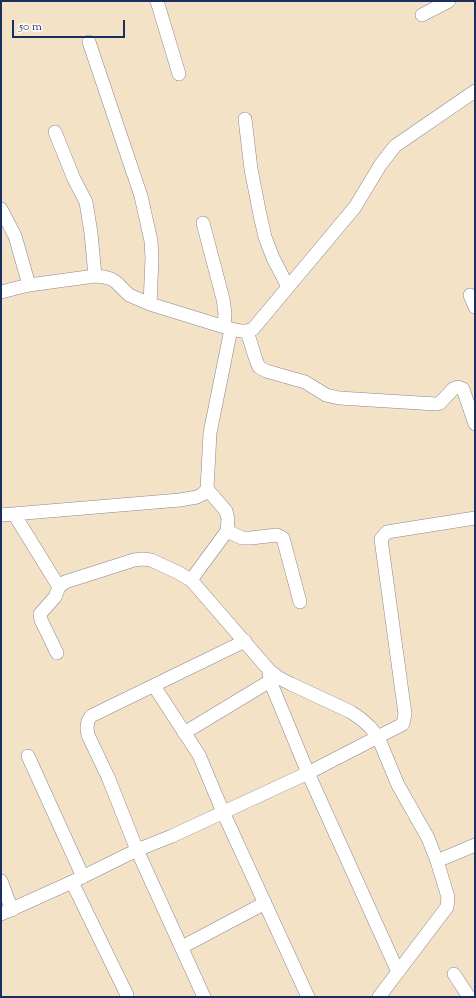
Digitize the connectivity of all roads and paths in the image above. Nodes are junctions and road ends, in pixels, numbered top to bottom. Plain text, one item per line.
1 (157, 1) edge
2 (449, 1) edge
3 (422, 15) dead end
4 (89, 42) dead end
5 (179, 74) dead end
6 (475, 92) edge
7 (245, 119) dead end
8 (55, 132) dead end
9 (1, 209) edge
10 (202, 223) dead end
11 (95, 276) junction
12 (29, 286) junction
13 (288, 287) junction
14 (1, 292) edge
15 (150, 304) junction
16 (228, 327) junction
17 (247, 331) junction
18 (475, 424) edge
19 (207, 489) junction
20 (7, 514) edge
21 (475, 518) edge
22 (227, 531) junction
23 (191, 580) junction
24 (58, 587) junction
25 (300, 602) dead end
26 (245, 641) junction
27 (57, 653) dead end
28 (269, 675) junction
29 (154, 686) junction
30 (184, 733) junction
31 (378, 737) junction
32 (28, 756) dead end
33 (308, 773) junction
34 (223, 812) junction
35 (475, 845) edge
36 (137, 850) junction
37 (437, 861) junction
38 (77, 879) junction
39 (1, 881) edge
40 (265, 903) junction
41 (6, 912) edge
42 (182, 947) junction
43 (398, 972) junction
44 (454, 974) dead end
45 (127, 995) dead end
46 (204, 997) edge
47 (308, 997) edge
48 (379, 997) edge
49 (469, 997) edge

1 - 5 street
2 - 3 street
4 - 15 street
6 - 13 street
7 - 13 street
8 - 11 street
9 - 12 street
10 - 16 street
11 - 12 street
11 - 15 street
12 - 14 street
13 - 17 street
15 - 16 street
16 - 17 street
16 - 19 street
17 - 18 street
19 - 20 street
19 - 22 street
20 - 24 street
21 - 31 street
22 - 23 street
22 - 25 street
23 - 24 street
23 - 26 street
24 - 27 street
26 - 28 street
26 - 29 street
28 - 30 street
28 - 31 street
28 - 33 street
29 - 30 street
29 - 36 street
30 - 34 street
31 - 33 street
31 - 37 street
32 - 38 street
33 - 34 street
33 - 43 street
34 - 36 street
34 - 40 street
35 - 37 street
36 - 38 street
36 - 42 street
37 - 43 street
38 - 41 street
38 - 45 street
39 - 41 street
40 - 42 street
40 - 47 street
42 - 46 street
43 - 48 street
44 - 49 street

